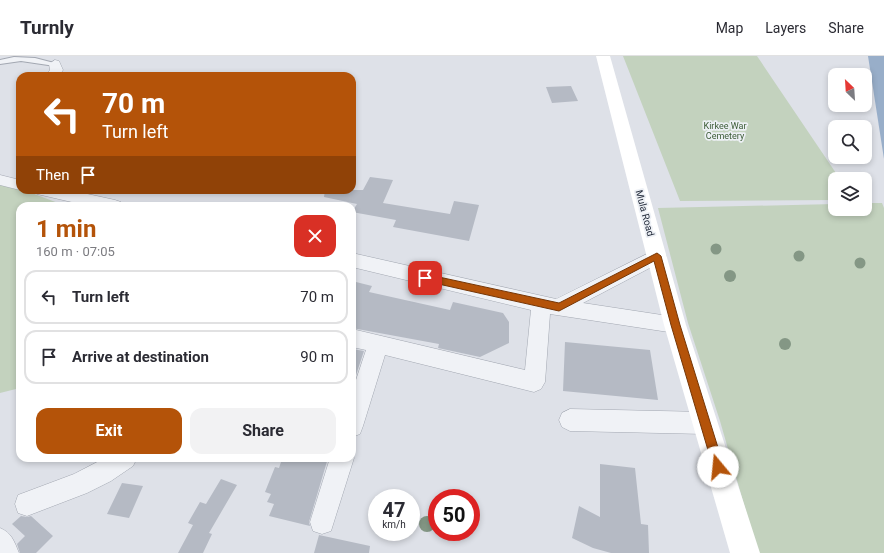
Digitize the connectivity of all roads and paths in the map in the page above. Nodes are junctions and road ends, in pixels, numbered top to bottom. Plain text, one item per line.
1 (603, 56) edge
2 (0, 62) edge
3 (54, 70) edge
4 (0, 180) edge
5 (16, 184) edge
6 (61, 194) edge
7 (97, 202) edge
8 (657, 256) junction
9 (356, 261) edge
10 (550, 306) junction
11 (675, 325) junction
12 (356, 339) edge
13 (378, 344) junction
14 (356, 413) edge
15 (570, 420) dead end
16 (705, 423) junction
17 (121, 462) edge
18 (341, 462) edge
19 (28, 504) dead end
20 (322, 522) dead end
21 (0, 541) edge
22 (6, 553) edge
23 (745, 553) edge

1 - 8 main road, Mula Road
2 - 3 lane
4 - 5 street
6 - 7 street
8 - 10 street
8 - 11 main road, Mula Road
9 - 10 street
10 - 11 street
10 - 13 street
11 - 16 main road, Mula Road
12 - 13 street
13 - 14 street
15 - 16 street
16 - 23 main road, Mula Road
17 - 19 street
18 - 20 street
21 - 22 street

